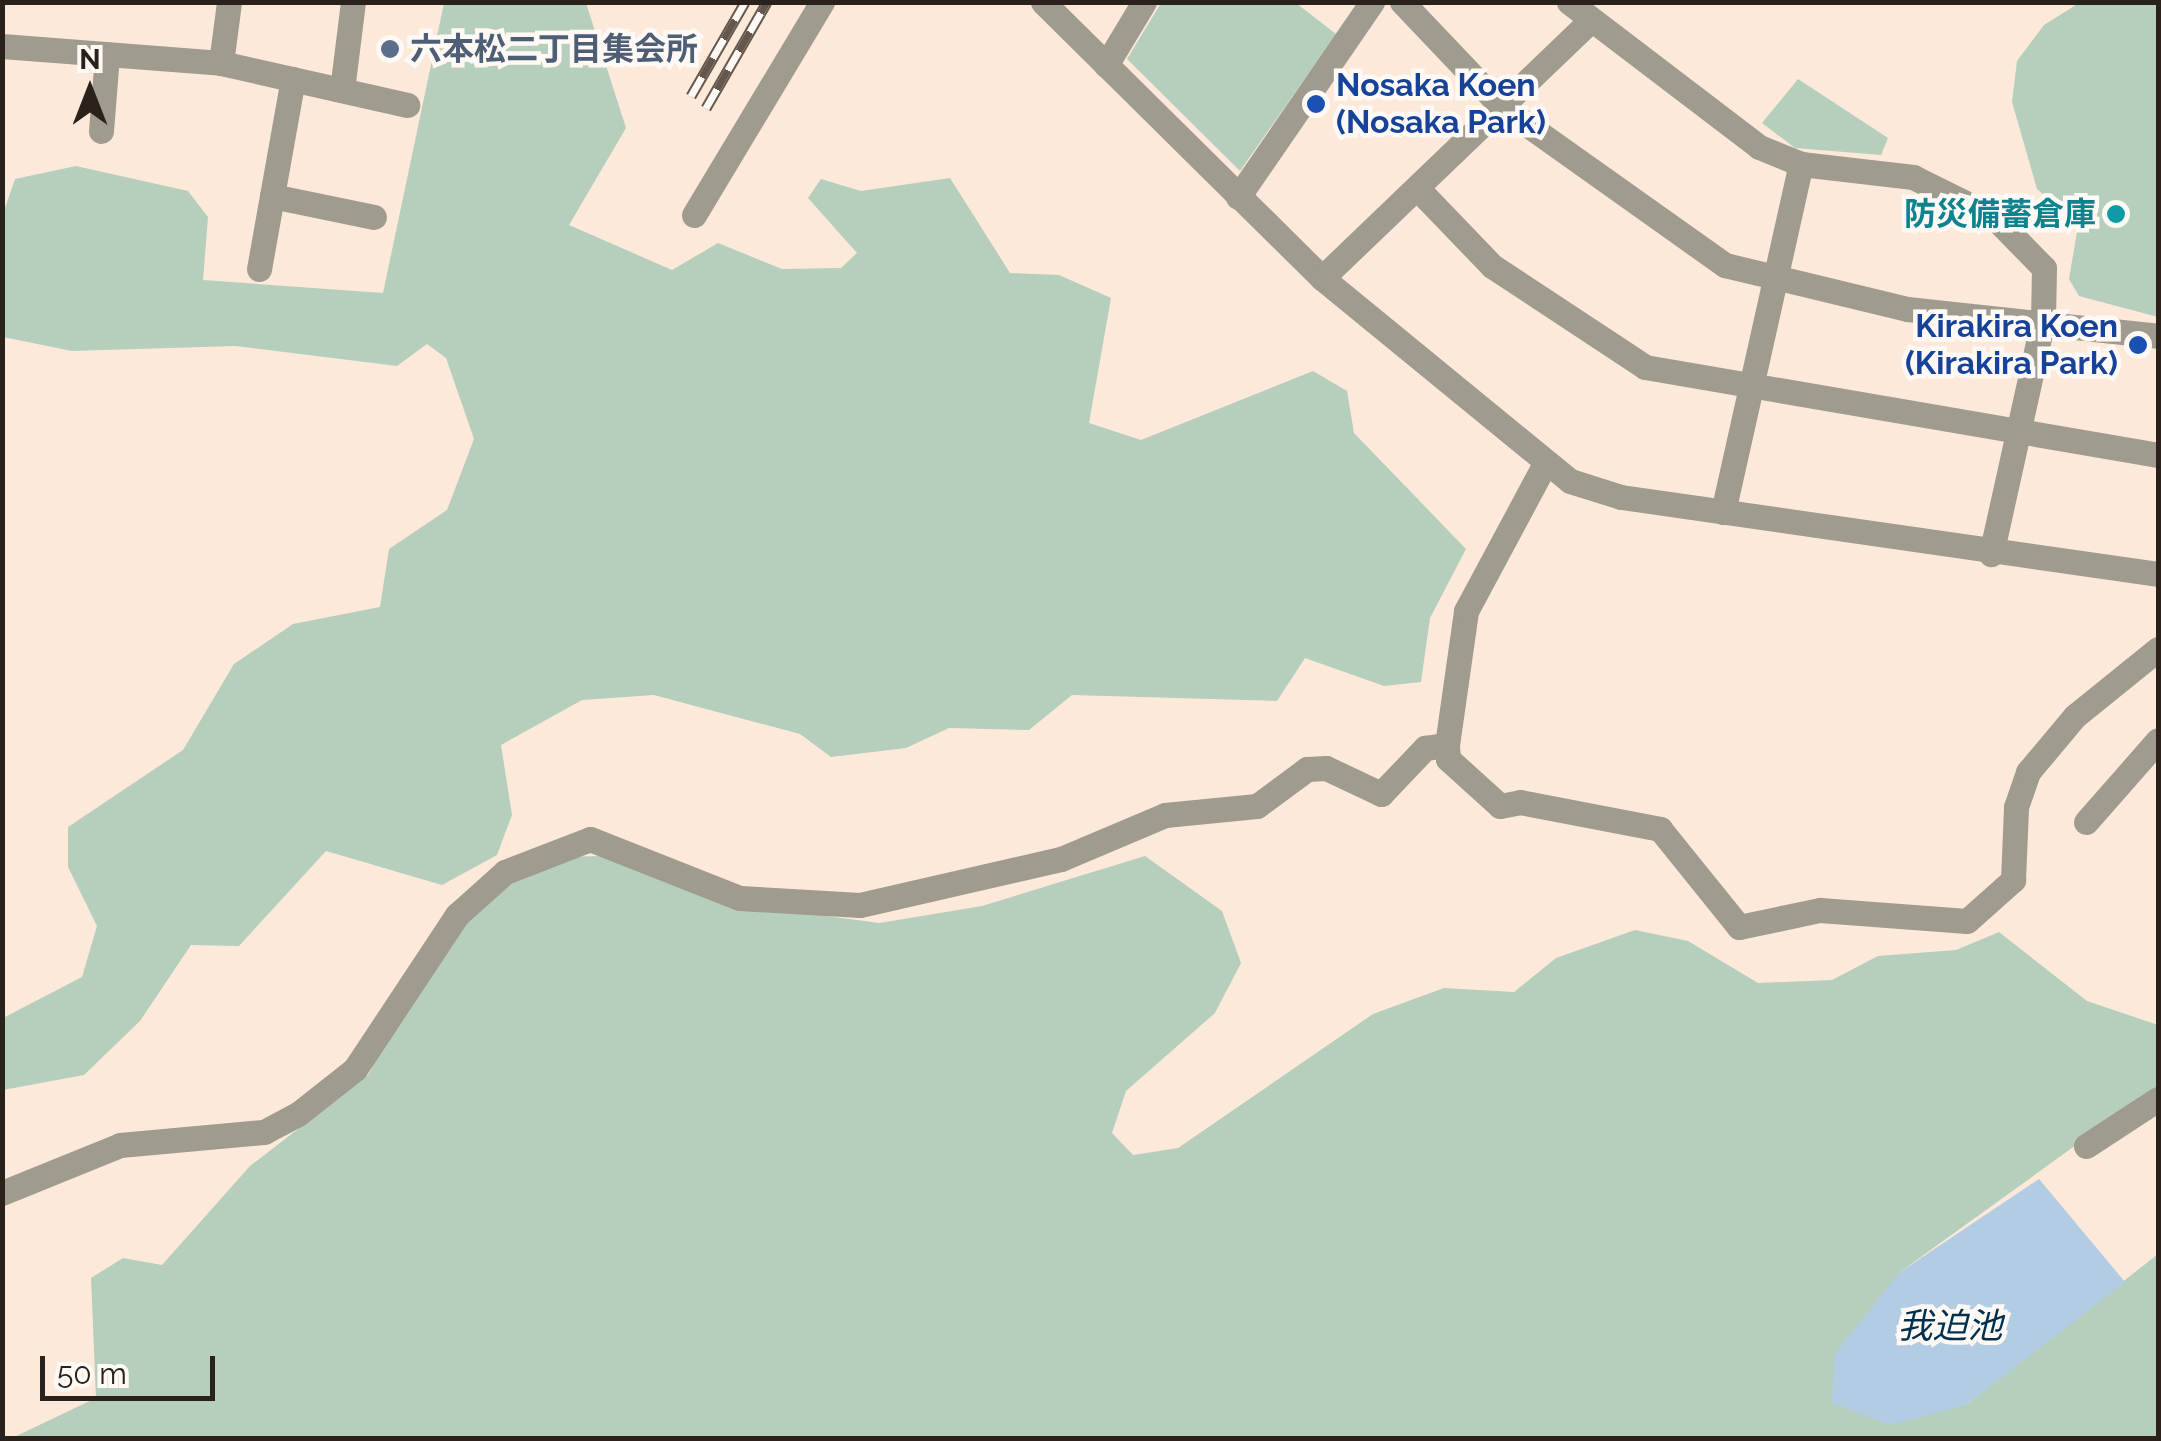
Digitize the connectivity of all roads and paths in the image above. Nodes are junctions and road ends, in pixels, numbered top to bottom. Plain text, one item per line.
1 (229, 2) edge
2 (353, 2) edge
3 (822, 2) edge
4 (1043, 2) edge
5 (1144, 2) edge
6 (1372, 2) edge
7 (1402, 2) edge
8 (1569, 2) edge
9 (1588, 22) junction
10 (2, 46) edge
11 (107, 54) junction
12 (222, 63) junction
13 (1106, 65) junction
14 (292, 79) junction
15 (342, 90) junction
16 (407, 105) dead end
17 (1501, 106) junction
18 (100, 132) dead end
19 (1802, 164) junction
20 (1417, 188) junction
21 (272, 196) junction
22 (1238, 197) junction
23 (694, 215) dead end
24 (374, 218) dead end
25 (260, 270) dead end
26 (1322, 278) junction
27 (1775, 279) junction
28 (2043, 320) junction
29 (2158, 336) edge
30 (1751, 385) junction
31 (2018, 432) junction
32 (2158, 456) edge
33 (1546, 462) junction
34 (1723, 512) junction
35 (1991, 554) junction
36 (2158, 574) edge
37 (2158, 648) edge
38 (2158, 740) edge
39 (1447, 745) junction
40 (2097, 819) dead end
41 (2158, 1099) edge
42 (2086, 1146) dead end
43 (2, 1193) edge

1 - 12 street
2 - 15 street
3 - 23 street
4 - 13 street
5 - 13 street
6 - 22 street
7 - 17 street
8 - 9 street
9 - 17 street
9 - 19 street
10 - 11 street
11 - 12 street
11 - 18 street
12 - 14 street
13 - 22 street
14 - 15 street
14 - 21 street
15 - 16 street
17 - 20 street
17 - 27 street
19 - 27 street
19 - 28 street
20 - 26 street
20 - 30 street
21 - 24 street
21 - 25 street
22 - 26 street
26 - 33 street
27 - 28 street
27 - 30 street
28 - 29 street
28 - 31 street
30 - 31 street
30 - 34 street
31 - 32 street
31 - 35 street
33 - 34 street
33 - 39 street
34 - 35 street
35 - 36 street
37 - 39 street
38 - 40 street
39 - 43 street
41 - 42 street

